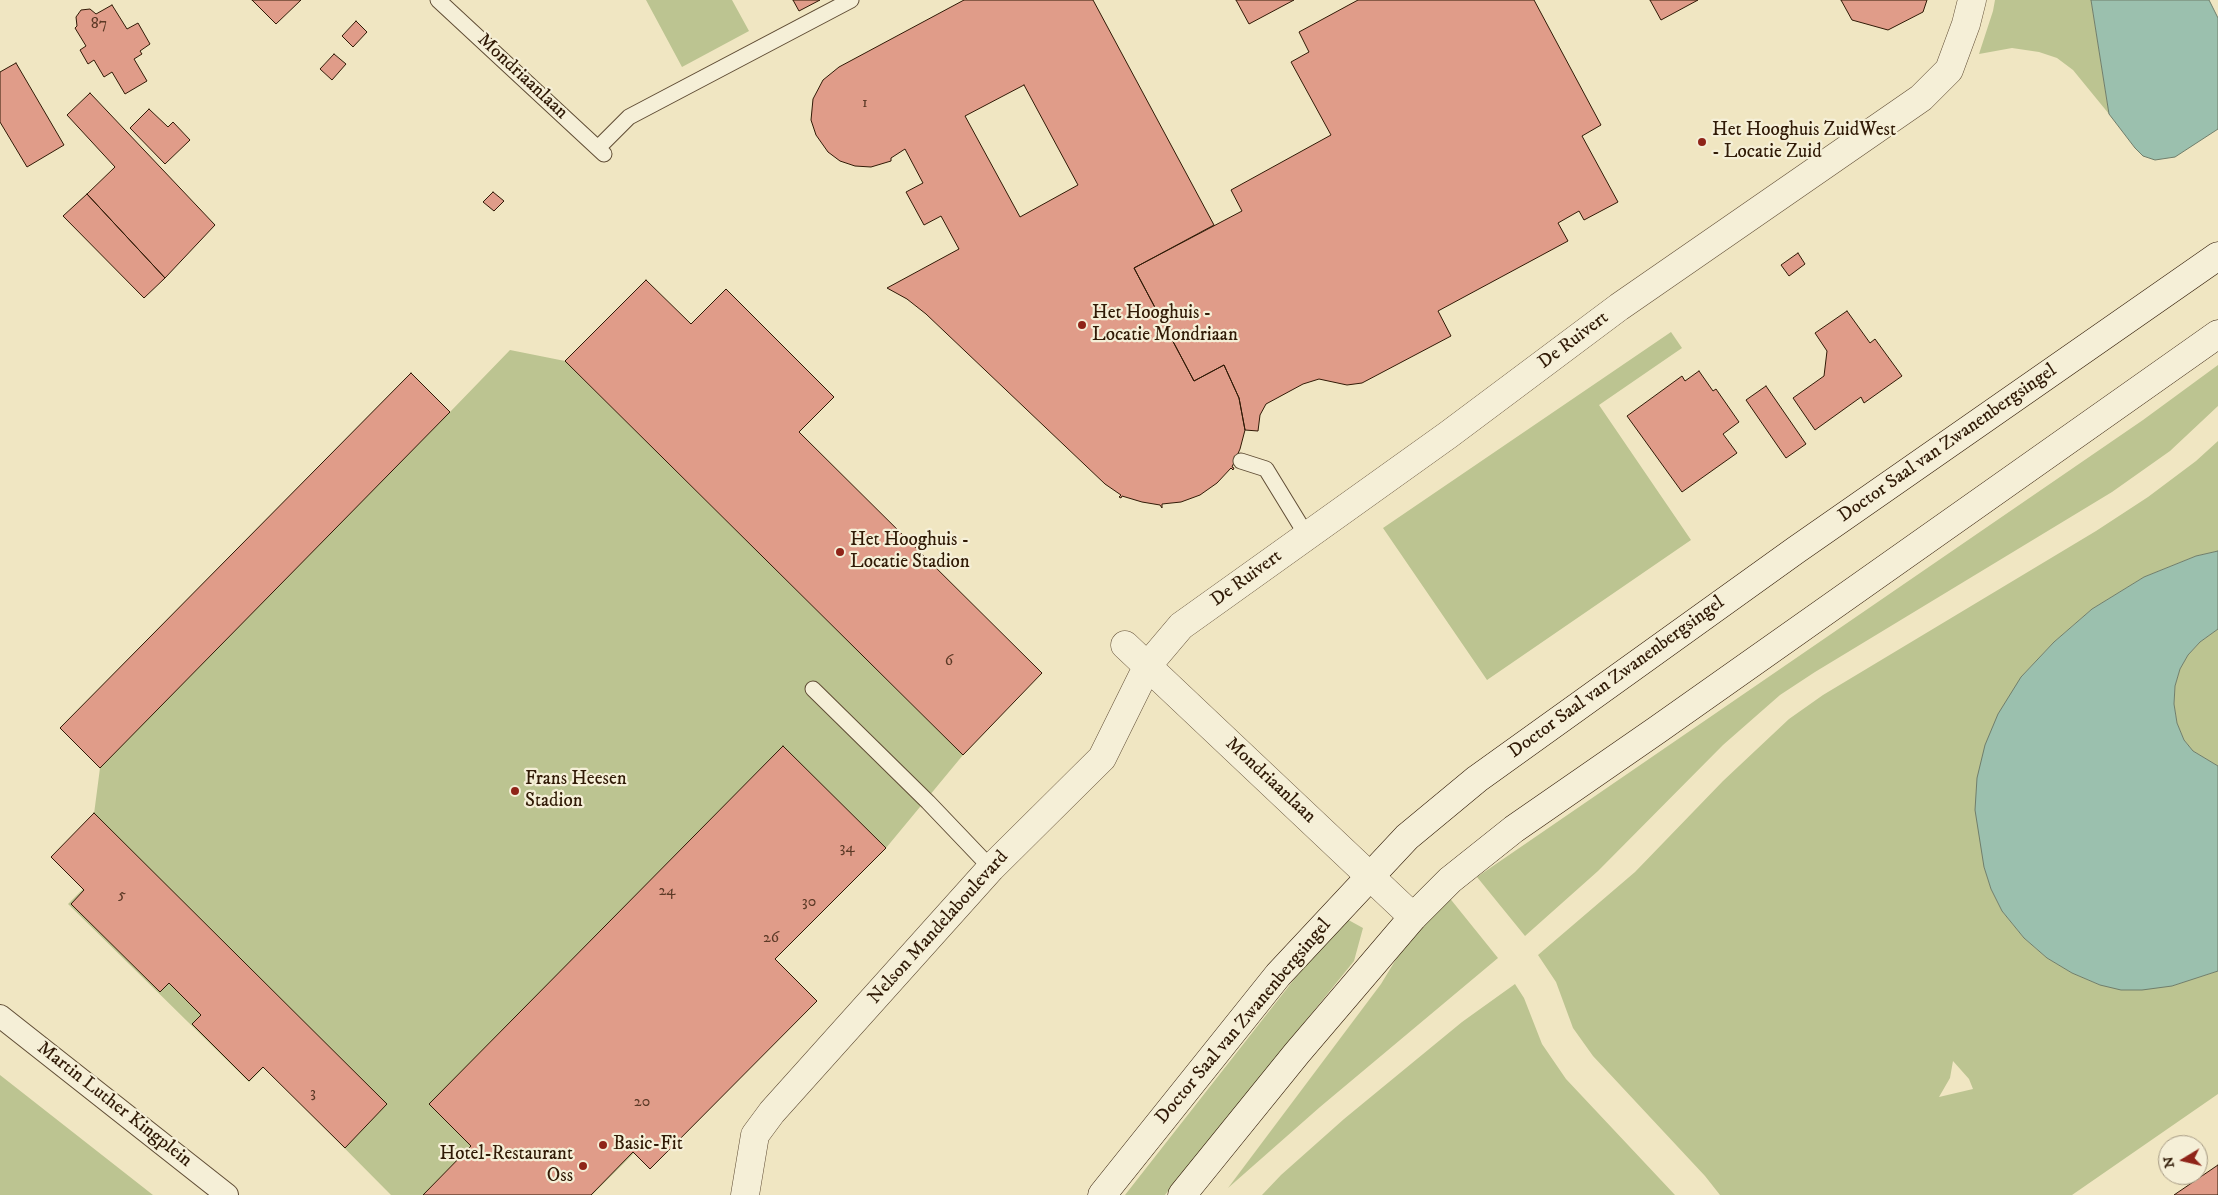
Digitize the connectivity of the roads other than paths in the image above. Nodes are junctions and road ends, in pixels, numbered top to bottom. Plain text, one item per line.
1 (438, 0) edge
2 (851, 0) edge
3 (1972, 0) edge
4 (2218, 256) edge
5 (2218, 334) edge
6 (1241, 461) dead end
7 (1307, 536) junction
8 (1125, 645) dead end
9 (1148, 665) junction
10 (813, 690) dead end
11 (992, 868) junction
12 (1370, 875) junction
13 (1413, 917) junction
14 (0, 1016) edge
15 (227, 1195) edge
16 (745, 1195) edge
17 (1102, 1195) edge
18 (1182, 1195) edge

1 - 2 lane, Mondriaanlaan
3 - 7 main road, De Ruivert
4 - 12 main road, Doctor Saal van Zwanenbergsingel
5 - 13 main road
6 - 7 lane
7 - 9 main road, De Ruivert
8 - 9 main road, Mondriaanlaan
9 - 11 main road, Nelson Mandelaboulevard
9 - 12 main road, Mondriaanlaan
10 - 11 lane
11 - 16 main road, Nelson Mandelaboulevard
12 - 13 main road, Mondriaanlaan
12 - 17 main road, Doctor Saal van Zwanenbergsingel
13 - 18 main road
14 - 15 street, Martin Luther Kingplein

